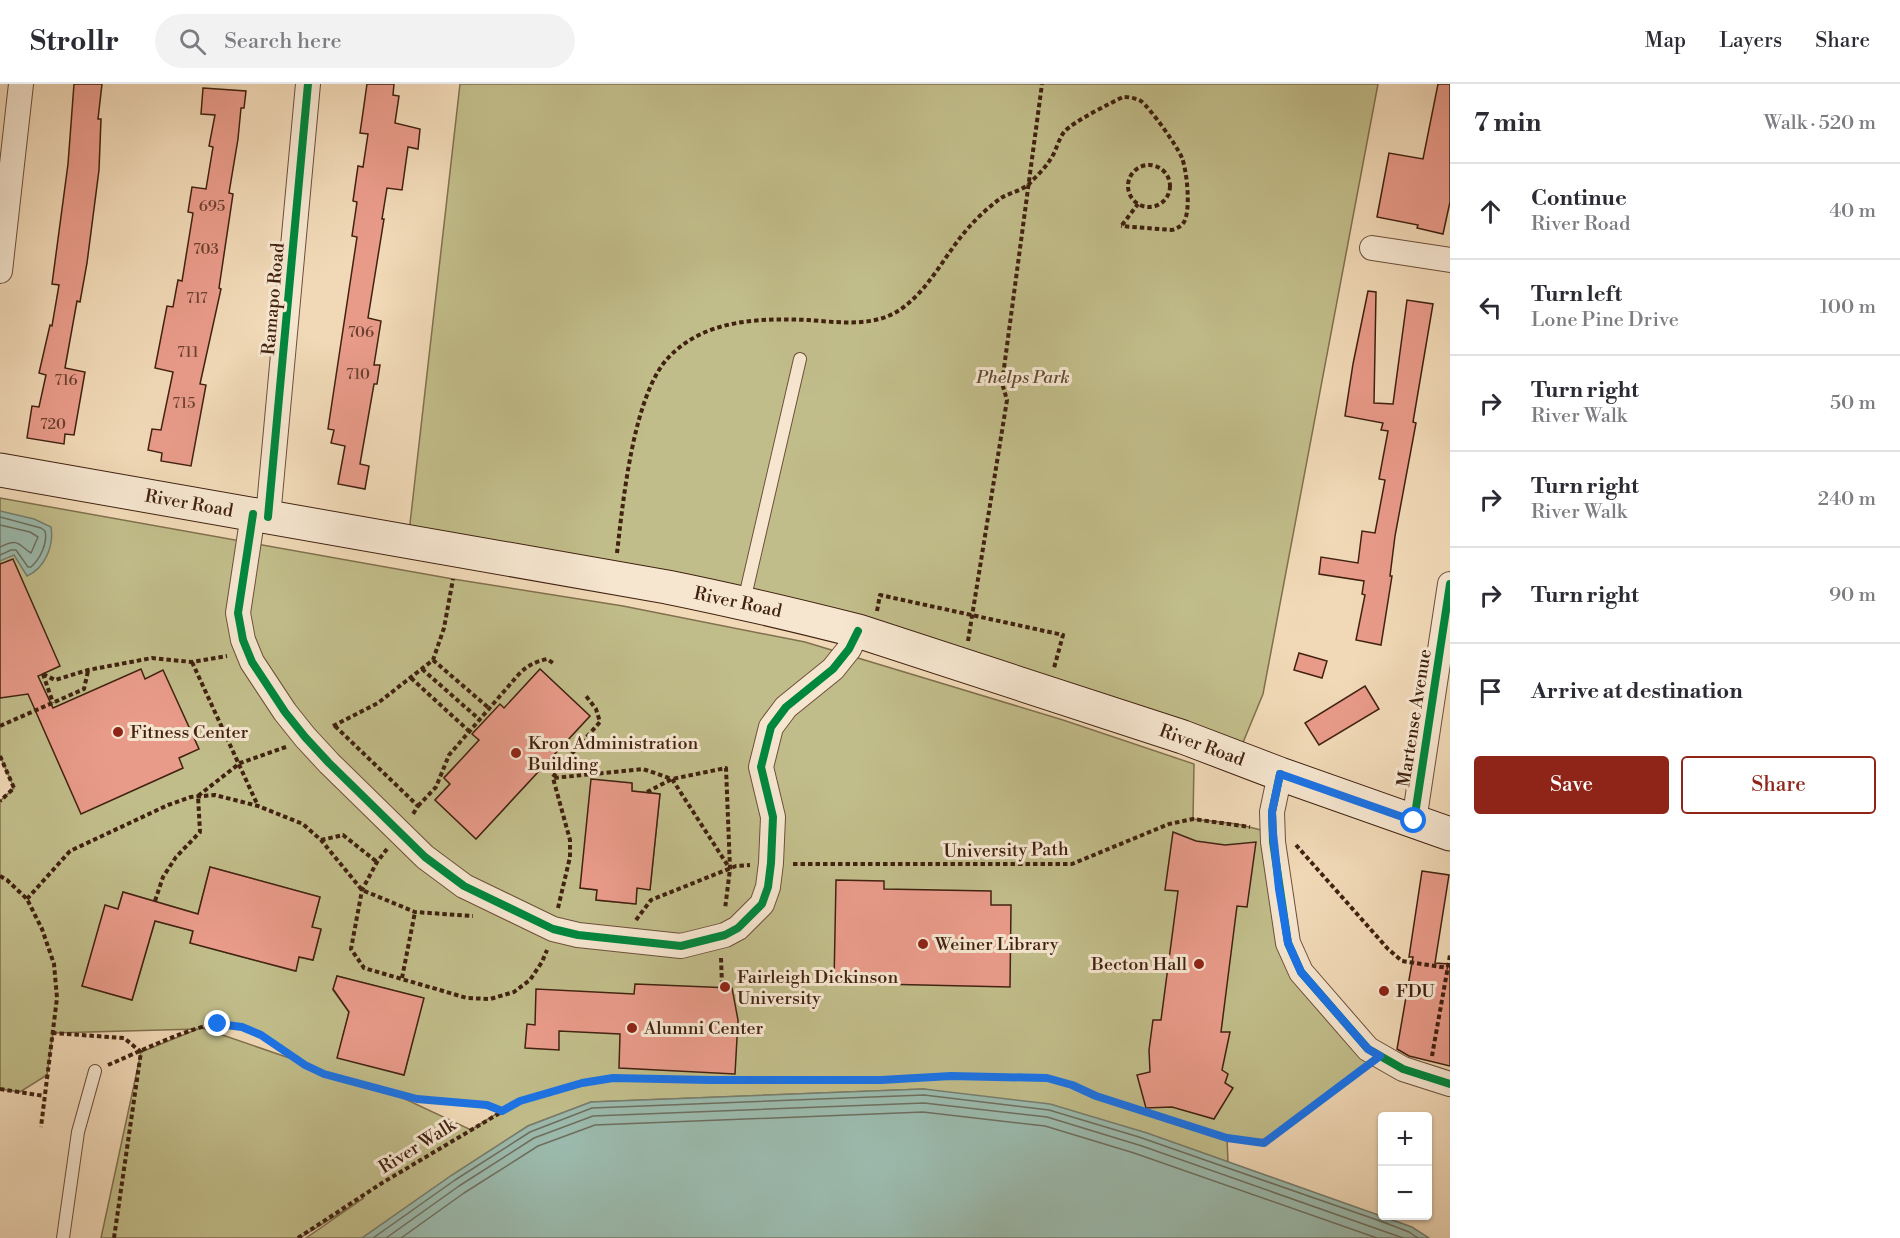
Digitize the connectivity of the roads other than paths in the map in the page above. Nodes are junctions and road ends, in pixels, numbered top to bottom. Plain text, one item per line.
1 (21, 84) edge
2 (308, 84) edge
3 (1372, 248) dead end
4 (1450, 260) edge
5 (0, 271) edge
6 (800, 359) dead end
7 (0, 470) edge
8 (260, 516) junction
9 (1450, 584) edge
10 (743, 603) junction
11 (865, 633) junction
12 (1280, 774) junction
13 (1414, 821) junction
14 (1450, 834) edge
15 (95, 1071) road end
16 (1439, 1081) edge
17 (63, 1238) edge

1 - 5 street
2 - 8 street, Ramapo Road
3 - 4 street
6 - 10 lane
7 - 8 main road, River Road
8 - 10 main road, River Road
8 - 11 street, Ramapo Road
9 - 13 street, Martense Avenue
10 - 11 main road, River Road
11 - 12 main road, River Road
12 - 13 main road, River Road
12 - 16 street
13 - 14 main road, River Road
15 - 17 lane

